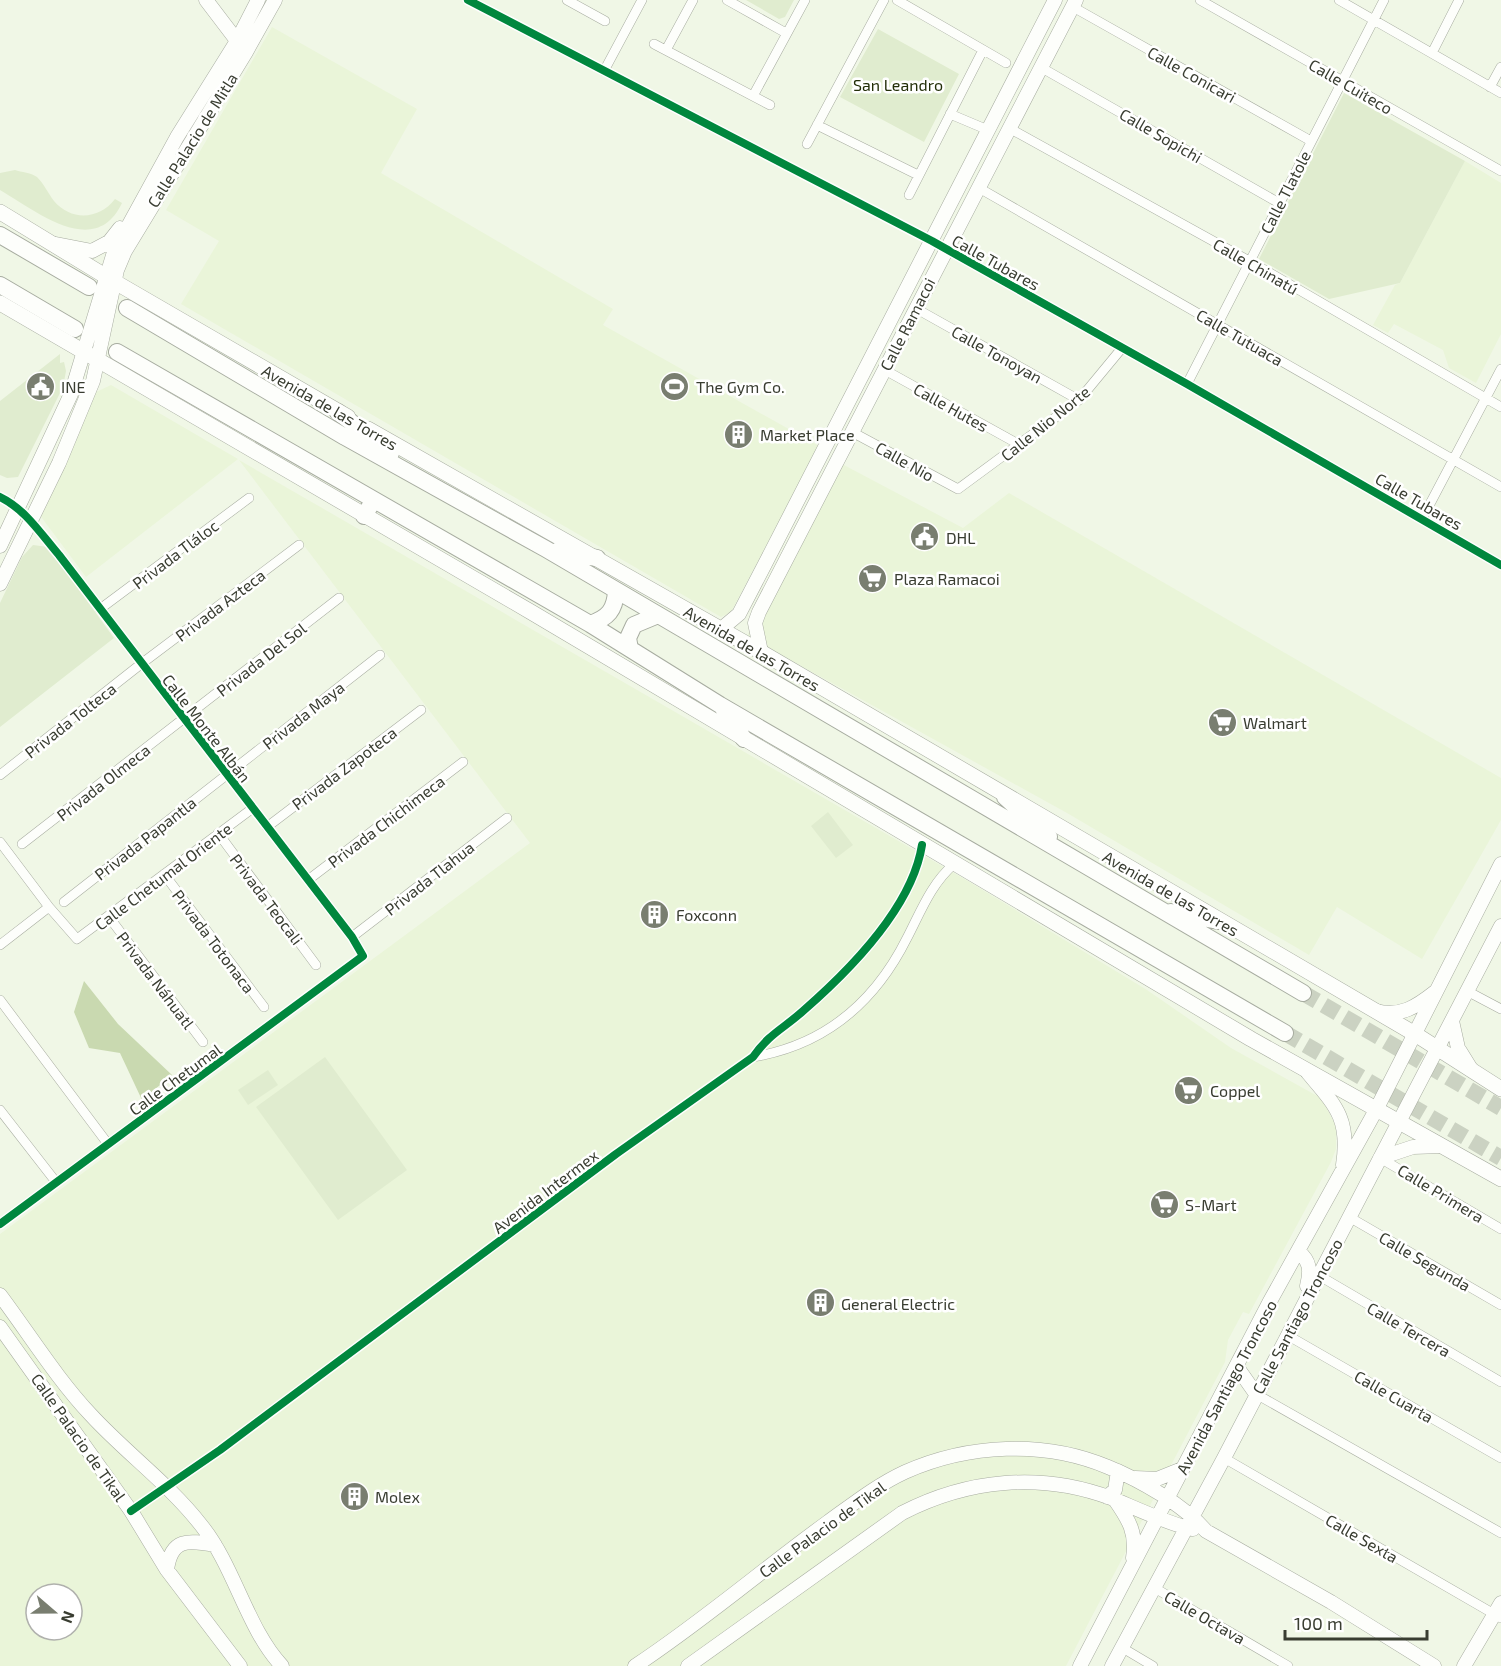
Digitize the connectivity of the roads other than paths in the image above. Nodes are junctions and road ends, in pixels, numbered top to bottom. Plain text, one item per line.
1 (206, 0) edge
2 (258, 0) edge
3 (275, 0) edge
4 (468, 0) edge
5 (567, 0) edge
6 (642, 0) edge
7 (693, 0) edge
8 (727, 0) edge
9 (805, 0) edge
10 (884, 0) edge
11 (897, 0) edge
12 (1055, 0) edge
13 (1200, 0) edge
14 (1339, 0) edge
15 (1384, 0) edge
16 (1459, 0) edge
17 (581, 3) edge
18 (1074, 3) edge
19 (1374, 20) junction
20 (604, 21) dead end
21 (786, 33) junction
22 (654, 44) dead end
23 (242, 47) junction
24 (666, 50) junction
25 (982, 50) junction
26 (1432, 53) junction
27 (1006, 63) dead end
28 (1501, 67) edge
29 (1042, 68) junction
30 (604, 71) junction
31 (1342, 81) junction
32 (1490, 87) junction
33 (1501, 93) edge
34 (753, 96) junction
35 (770, 105) dead end
36 (950, 114) junction
37 (817, 125) junction
38 (1009, 128) junction
39 (988, 130) junction
40 (1311, 141) junction
41 (807, 144) dead end
42 (1501, 171) edge
43 (918, 175) junction
44 (979, 188) junction
45 (909, 195) dead end
46 (1279, 203) junction
47 (138, 206) junction
48 (0, 212) edge
49 (0, 235) edge
50 (932, 241) junction
51 (49, 243) junction
52 (945, 249) junction
53 (1251, 262) junction
54 (110, 279) junction
55 (0, 285) edge
56 (89, 287) dead end
57 (0, 303) edge
58 (127, 308) dead end
59 (915, 308) junction
60 (1218, 325) junction
61 (75, 329) dead end
62 (1122, 348) junction
63 (117, 352) dead end
64 (91, 356) junction
65 (883, 369) junction
66 (1501, 369) edge
67 (1187, 384) junction
68 (1485, 398) junction
69 (1078, 400) junction
70 (1501, 407) edge
71 (338, 412) junction
72 (852, 432) junction
73 (1020, 445) junction
74 (1454, 458) junction
75 (428, 482) junction
76 (1501, 487) edge
77 (958, 489) joint
78 (0, 497) edge
79 (249, 498) dead end
80 (373, 501) junction
81 (18, 508) junction
82 (363, 516) junction
83 (1422, 519) junction
84 (30, 520) junction
85 (299, 545) dead end
86 (0, 546) edge
87 (546, 549) junction
88 (597, 558) junction
89 (1501, 565) edge
90 (0, 584) edge
91 (616, 591) junction
92 (339, 598) dead end
93 (100, 609) junction
94 (738, 614) junction
95 (658, 615) junction
96 (755, 623) junction
97 (590, 624) junction
98 (720, 630) junction
99 (630, 649) junction
100 (761, 652) junction
101 (380, 655) dead end
102 (141, 664) junction
103 (720, 705) junction
104 (421, 710) dead end
105 (183, 719) junction
106 (744, 739) junction
107 (463, 762) dead end
108 (226, 774) junction
109 (0, 775) edge
110 (1005, 797) junction
111 (253, 808) junction
112 (507, 818) dead end
113 (267, 827) junction
114 (218, 833) junction
115 (0, 842) edge
116 (22, 844) dead end
117 (922, 845) junction
118 (8, 853) junction
119 (0, 860) edge
120 (1074, 860) junction
121 (954, 864) junction
122 (1501, 864) edge
123 (164, 874) junction
124 (308, 880) junction
125 (64, 902) dead end
126 (49, 907) junction
127 (1160, 910) junction
128 (109, 917) junction
129 (1218, 921) junction
130 (1501, 926) edge
131 (352, 937) junction
132 (0, 945) edge
133 (362, 953) joint
134 (316, 965) dead end
135 (1441, 987) junction
136 (1467, 991) junction
137 (1303, 993) tunnel mouth
138 (0, 1000) edge
139 (264, 1007) dead end
140 (1369, 1009) junction
141 (1501, 1009) edge
142 (1452, 1021) junction
143 (1285, 1033) tunnel mouth
144 (1415, 1035) junction
145 (203, 1042) dead end
146 (1437, 1049) junction
147 (753, 1057) junction
148 (1303, 1067) junction
149 (1472, 1071) junction
150 (1501, 1089) edge
151 (0, 1110) edge
152 (1376, 1110) junction
153 (1398, 1123) junction
154 (108, 1144) junction
155 (1441, 1146) junction
156 (1380, 1158) junction
157 (1341, 1175) junction
158 (1501, 1179) edge
159 (56, 1182) junction
160 (1349, 1217) junction
161 (0, 1223) edge
162 (1501, 1229) edge
163 (1298, 1251) junction
164 (1318, 1275) junction
165 (0, 1295) edge
166 (1501, 1305) edge
167 (1299, 1311) junction
168 (0, 1327) edge
169 (1287, 1335) junction
170 (1237, 1367) junction
171 (1501, 1382) edge
172 (1256, 1394) junction
173 (1224, 1458) junction
174 (1501, 1458) edge
175 (1182, 1469) junction
176 (1118, 1471) junction
177 (1133, 1478) junction
178 (167, 1487) junction
179 (1111, 1498) junction
180 (1166, 1500) junction
181 (131, 1511) junction
182 (1193, 1515) junction
183 (1158, 1516) junction
184 (1186, 1528) junction
185 (1206, 1531) junction
186 (1501, 1533) edge
187 (215, 1545) junction
188 (1132, 1565) junction
189 (167, 1570) junction
190 (1153, 1587) junction
191 (1499, 1611) edge
192 (1121, 1647) junction
193 (240, 1666) edge
194 (282, 1666) edge
195 (635, 1666) edge
196 (688, 1666) edge
197 (1080, 1666) edge
198 (1112, 1666) edge
199 (1152, 1666) edge
200 (1288, 1666) edge
201 (1434, 1666) edge
202 (1464, 1666) edge

1 - 23 street
2 - 23 street, Calle Palacio de Mitla
3 - 23 street, Calle Palacio de Mitla
4 - 30 street, Calle Tubares
5 - 17 street
6 - 30 street
7 - 24 street
8 - 21 street
9 - 21 street
10 - 37 street
11 - 25 street
12 - 39 street, Calle Ramacoi
13 - 31 street, Calle Cuiteco
14 - 19 street
15 - 19 street, Calle Tlatole
16 - 26 street
17 - 20 street
18 - 29 street, Calle Ramacoi
18 - 40 street, Calle Conicari
19 - 26 street
19 - 31 street, Calle Tlatole
21 - 34 street
22 - 24 street
23 - 47 street, Calle Palacio de Mitla
23 - 54 street, Calle Palacio de Mitla
24 - 34 street
25 - 27 street
25 - 36 street
26 - 32 street
28 - 32 street
29 - 38 street, Calle Ramacoi
29 - 46 street, Calle Sopichi
30 - 50 street, Calle Tubares
31 - 40 street, Calle Tlatole
31 - 42 street, Calle Cuiteco
32 - 33 street
34 - 35 street
36 - 39 street
36 - 43 street
37 - 41 street
37 - 43 street
38 - 44 street, Calle Ramacoi
38 - 53 street, Calle Chinatú
39 - 50 street, Calle Ramacoi
40 - 46 street, Calle Tlatole
43 - 45 street
44 - 52 street, Calle Ramacoi
44 - 60 street, Calle Tutuaca
46 - 53 street, Calle Tlatole
47 - 51 street
47 - 54 street, Calle Palacio de Mitla
48 - 51 main road, Avenida de las Torres
49 - 56 highway
50 - 52 street, Calle Tubares
50 - 94 street, Calle Ramacoi
51 - 54 main road, Avenida de las Torres
52 - 59 street, Calle Ramacoi
52 - 62 street, Calle Tubares
53 - 60 street, Calle Tlatole
53 - 68 street, Calle Chinatú
54 - 64 street
54 - 71 main road, Avenida de las Torres
55 - 61 highway
57 - 64 main road
58 - 75 highway, Avenida de las Torres
59 - 65 street, Calle Ramacoi
59 - 69 street, Calle Tonoyan
60 - 67 street, Calle Tlatole
60 - 74 street, Calle Tutuaca
62 - 67 street, Calle Tubares
62 - 69 street, Calle Nio Norte
63 - 80 highway
64 - 81 street
64 - 82 main road
64 - 84 street
65 - 72 street, Calle Ramacoi
65 - 73 street, Calle Hutes
66 - 68 street
67 - 83 street, Calle Tubares
68 - 70 street, Calle Chinatú
68 - 74 street
69 - 73 street, Calle Nio Norte
71 - 75 highway
71 - 88 main road, Avenida de las Torres
72 - 77 street, Calle Nio
72 - 96 street, Calle Ramacoi
73 - 77 street, Calle Nio Norte
74 - 76 street, Calle Tutuaca
74 - 83 street
75 - 87 highway, Avenida de las Torres
78 - 81 street
79 - 93 street, Privada Tláloc
80 - 82 highway
80 - 97 highway
81 - 84 street
81 - 86 street
82 - 106 main road
83 - 89 street, Calle Tubares
84 - 90 street
84 - 93 street, Calle Monte Albán
85 - 102 street, Privada Azteca
87 - 88 highway
87 - 91 highway, Avenida de las Torres
88 - 98 main road, Avenida de las Torres
91 - 95 highway, Avenida de las Torres
91 - 97 highway
92 - 105 street, Privada Del Sol
93 - 102 street, Calle Monte Albán
94 - 96 street
94 - 98 street, Calle Ramacoi
95 - 99 highway
95 - 120 highway, Avenida de las Torres
96 - 100 street
97 - 99 highway
98 - 100 main road, Avenida de las Torres
99 - 103 highway
100 - 110 main road, Avenida de las Torres
101 - 108 street, Privada Maya
102 - 105 street, Calle Monte Albán
102 - 109 street, Privada Tolteca
103 - 106 highway
103 - 143 highway
104 - 113 street, Privada Zapoteca
105 - 108 street, Calle Monte Albán
105 - 116 street, Privada Olmeca
106 - 117 main road
107 - 124 street, Privada Chichimeca
108 - 111 street, Calle Monte Albán
108 - 125 street, Privada Papantla
110 - 120 highway
110 - 129 main road, Avenida de las Torres
111 - 113 street, Calle Monte Albán
111 - 114 street, Calle Chetumal Oriente
112 - 131 street, Privada Tlahua
113 - 124 street, Calle Monte Albán
114 - 123 street, Calle Chetumal Oriente
114 - 134 street, Privada Teocali
115 - 118 street
117 - 121 main road
117 - 147 street, Avenida Intermex
118 - 119 street
118 - 126 street
120 - 127 highway, Avenida de las Torres
121 - 147 street, Avenida Intermex
121 - 148 main road
122 - 135 street
123 - 128 street, Calle Chetumal Oriente
123 - 139 street, Privada Totonaca
124 - 131 street, Calle Monte Albán
126 - 128 street, Calle Chetumal Oriente
126 - 132 street
127 - 129 highway
127 - 137 highway, Avenida de las Torres
128 - 145 street, Privada Náhuatl
129 - 140 main road, Avenida de las Torres
130 - 136 street
131 - 133 street, Calle Monte Albán
133 - 154 street, Calle Chetumal
135 - 140 street
135 - 144 street
136 - 141 street
136 - 142 street
138 - 154 street
140 - 144 main road, Avenida de las Torres
142 - 146 street
142 - 149 street
144 - 146 main road, Avenida de las Torres
144 - 152 street
146 - 149 main road, Avenida de las Torres
146 - 153 street, Calle Santiago Troncoso
147 - 178 street, Avenida Intermex
148 - 152 main road
148 - 157 street
149 - 150 main road, Avenida de las Torres
151 - 159 street
152 - 153 main road
152 - 157 street, Avenida Santiago Troncoso
153 - 155 main road
153 - 156 street, Calle Santiago Troncoso
154 - 159 street, Calle Chetumal
155 - 156 street
155 - 158 main road
156 - 160 street, Calle Santiago Troncoso
156 - 162 street, Calle Primera
157 - 163 street, Avenida Santiago Troncoso
159 - 161 street, Calle Chetumal
160 - 164 street, Calle Santiago Troncoso
160 - 166 street, Calle Segunda
163 - 167 street
163 - 170 street, Avenida Santiago Troncoso
164 - 167 street, Calle Santiago Troncoso
164 - 171 street, Calle Tercera
165 - 178 street, Calle Palacio de Tikal
167 - 169 street, Calle Santiago Troncoso
168 - 181 street, Calle Palacio de Tikal
169 - 172 street, Calle Santiago Troncoso
169 - 174 street, Calle Cuarta
170 - 172 street
170 - 175 street, Avenida Santiago Troncoso
172 - 173 street, Calle Santiago Troncoso
172 - 186 street
173 - 182 street, Calle Santiago Troncoso
173 - 191 street, Calle Sexta
175 - 177 street
175 - 180 street, Avenida Santiago Troncoso
176 - 177 street, Calle Palacio de Tikal
176 - 179 street
176 - 195 street, Calle Palacio de Tikal
177 - 180 street, Calle Palacio de Tikal
178 - 181 street, Avenida Intermex
178 - 187 street, Calle Palacio de Tikal
179 - 183 street, Calle Palacio de Tikal
179 - 188 street
179 - 196 street, Calle Palacio de Tikal
180 - 182 street, Calle Palacio de Tikal
180 - 183 street, Avenida Santiago Troncoso
181 - 189 street, Calle Palacio de Tikal
182 - 184 street, Calle Santiago Troncoso
182 - 185 street
183 - 184 street, Calle Palacio de Tikal
183 - 188 street, Avenida Santiago Troncoso
184 - 185 street, Calle Palacio de Tikal
184 - 190 street
185 - 201 street
187 - 189 street
187 - 194 street, Calle Palacio de Tikal
188 - 197 street, Avenida Santiago Troncoso
189 - 193 street, Calle Palacio de Tikal
190 - 192 street
190 - 200 street, Calle Octava
191 - 202 street
192 - 198 street
192 - 199 street

